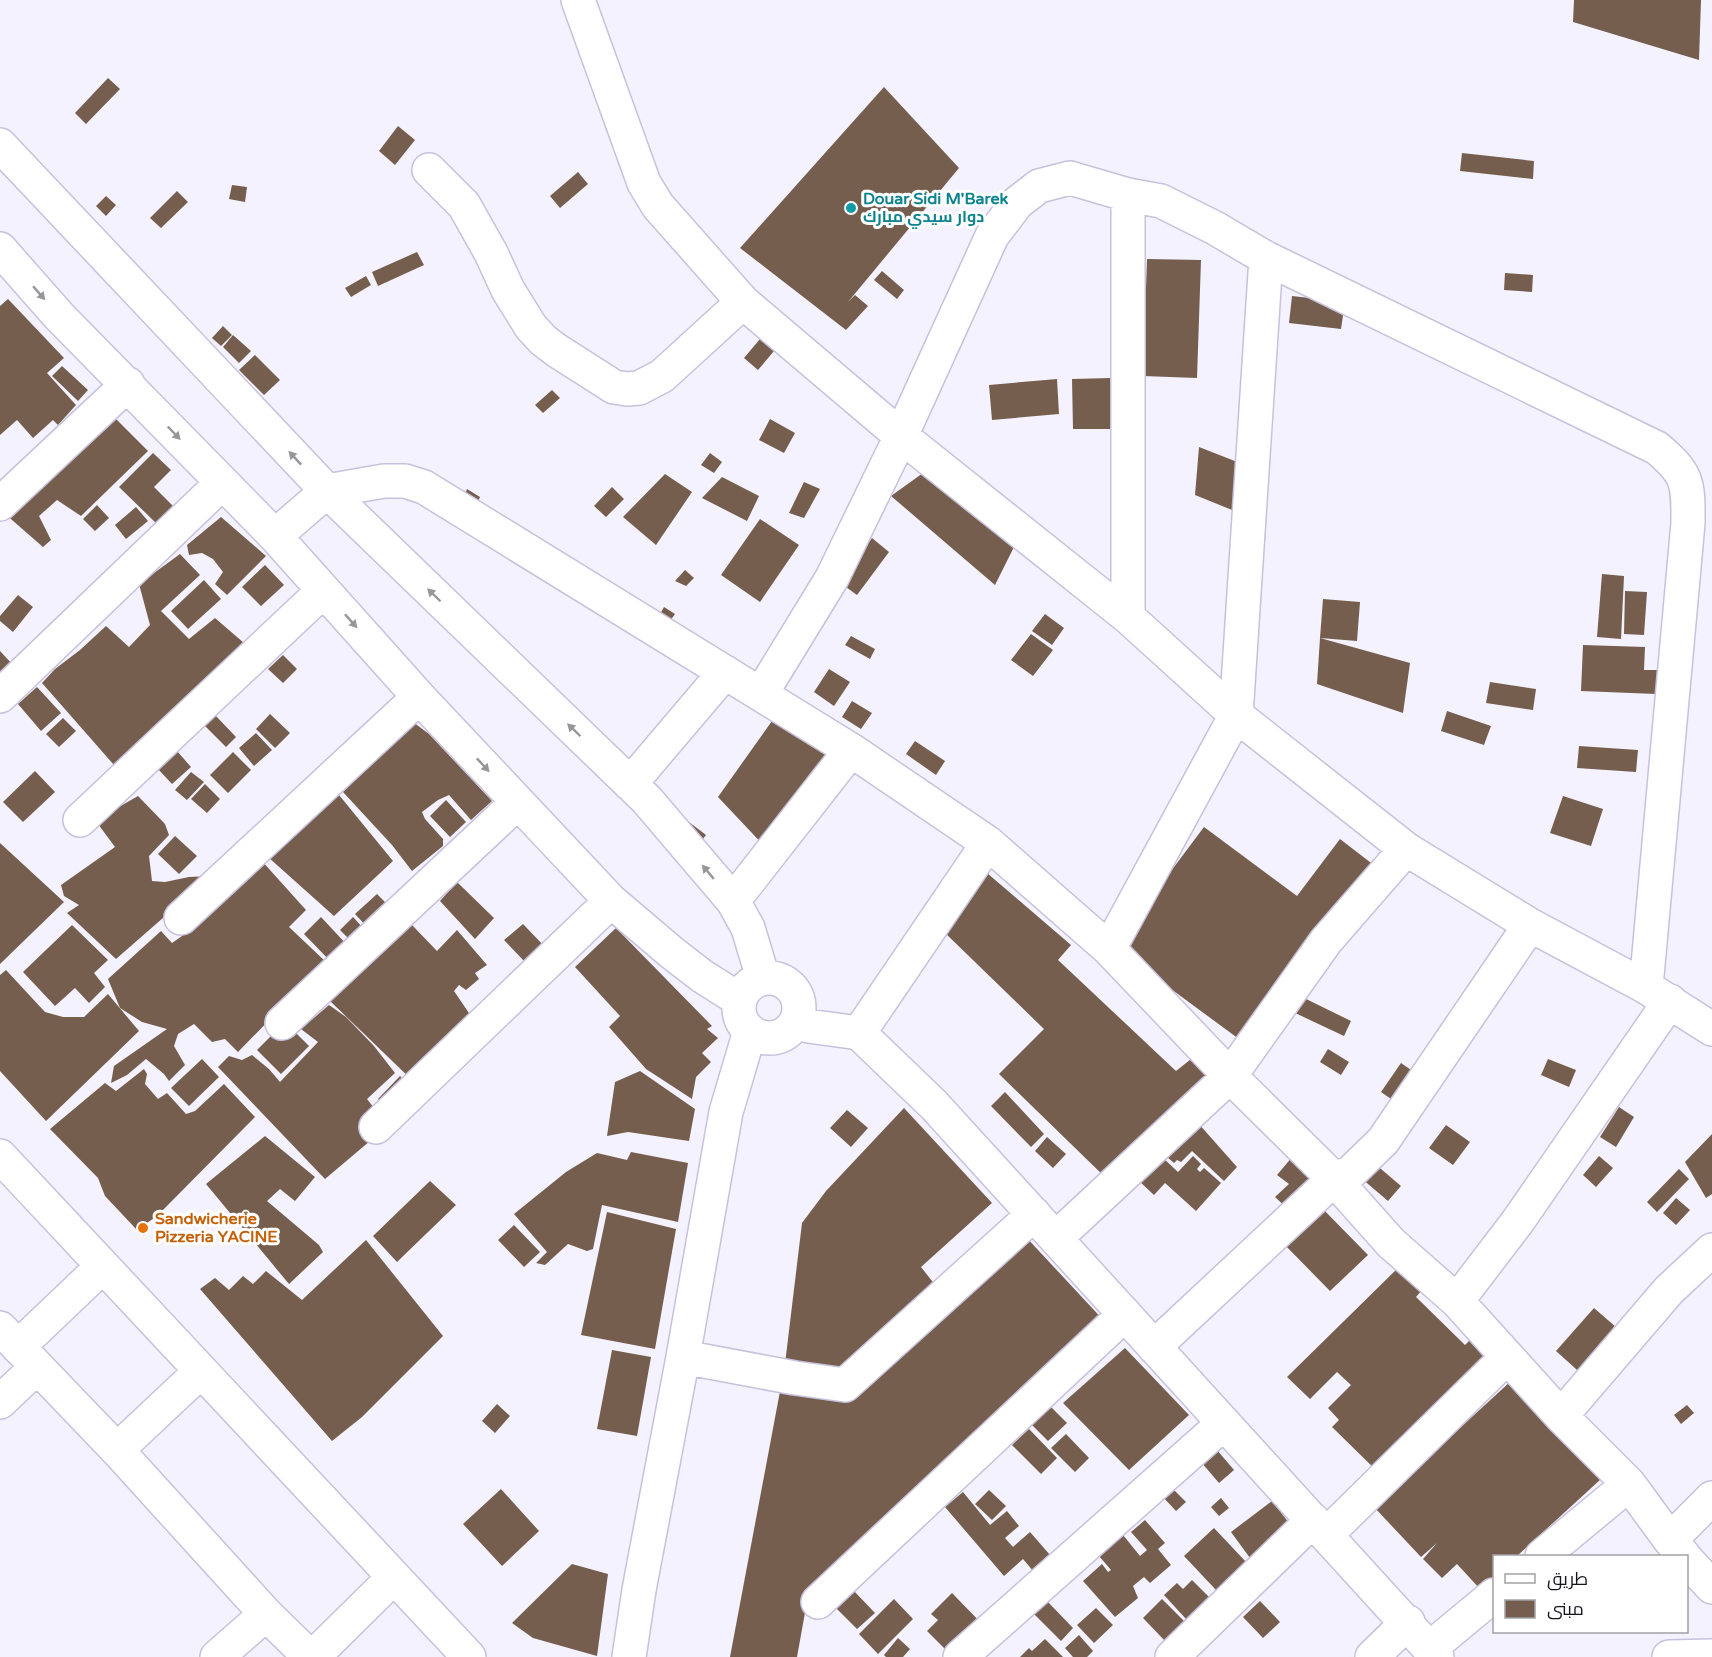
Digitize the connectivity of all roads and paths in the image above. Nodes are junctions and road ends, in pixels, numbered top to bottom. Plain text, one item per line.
1 (578, 0) edge
2 (0, 145) edge
3 (429, 170) dead end
4 (1128, 195) junction
5 (1266, 258) junction
6 (6, 268) edge
7 (743, 302) junction
8 (128, 384) junction
9 (901, 436) junction
10 (222, 483) junction
11 (327, 491) junction
12 (0, 504) edge
13 (275, 536) junction
14 (323, 591) junction
15 (1128, 617) junction
16 (725, 672) junction
17 (761, 694) junction
18 (0, 696) edge
19 (419, 697) junction
20 (1236, 715) junction
21 (850, 750) junction
22 (630, 783) junction
23 (518, 802) junction
24 (80, 820) dead end
25 (988, 843) junction
26 (1406, 849) junction
27 (611, 901) junction
28 (733, 901) junction
29 (181, 918) dead end
30 (1530, 925) junction
31 (1109, 950) junction
32 (751, 989) junction
33 (1658, 994) junction
34 (797, 1020) junction
35 (282, 1023) dead end
36 (1712, 1029) edge
37 (750, 1031) junction
38 (859, 1033) junction
39 (1230, 1076) junction
40 (376, 1127) dead end
41 (2, 1162) edge
42 (1334, 1179) junction
43 (1034, 1214) junction
44 (1056, 1238) junction
45 (1712, 1250) edge
46 (103, 1266) junction
47 (1457, 1301) junction
48 (1125, 1314) junction
49 (1154, 1347) junction
50 (18, 1348) edge
51 (683, 1357) junction
52 (1507, 1357) junction
53 (201, 1371) junction
54 (0, 1402) edge
55 (1561, 1416) junction
56 (1224, 1423) junction
57 (117, 1450) junction
58 (1629, 1484) junction
59 (1712, 1498) edge
60 (1319, 1528) junction
61 (1680, 1552) edge
62 (1544, 1555) edge
63 (1688, 1561) edge
64 (393, 1578) junction
65 (1712, 1587) edge
66 (1493, 1596) edge
67 (818, 1602) dead end
68 (266, 1614) junction
69 (1408, 1622) junction
70 (1433, 1653) edge
71 (1712, 1656) edge
72 (217, 1657) edge
73 (311, 1657) edge
74 (469, 1657) edge
75 (629, 1657) edge
76 (960, 1657) edge
77 (1172, 1657) edge
78 (1372, 1657) edge
79 (1669, 1657) edge

1 - 7 street
11 -> 2 street
3 - 7 street
4 - 5 street
4 - 9 street
4 - 15 street
5 - 20 street
5 - 33 street
6 -> 8 street
7 - 9 street
8 -> 10 street
8 - 12 street
9 - 15 street
9 - 17 street
10 - 13 street
10 - 18 street
11 - 13 street
11 - 16 street
22 -> 11 street
13 - 14 street
14 -> 19 street
14 - 24 street
15 - 20 street
16 - 17 street
16 - 22 street
17 - 21 street
19 -> 23 street
19 - 29 street
20 - 26 street
20 - 31 street
21 - 25 street
21 - 28 street
28 -> 22 street
23 - 27 street
23 - 35 street
25 - 31 street
25 - 38 street
26 - 30 street
26 - 39 street
27 - 32 street
27 - 40 street
28 - 32 street
30 - 33 street
30 - 42 street
31 - 39 street
32 - 34 street
32 - 37 street
33 - 36 street
33 - 47 street
34 - 37 street
34 - 38 street
37 - 51 street
38 - 43 street
39 - 42 street
39 - 44 street
41 - 46 street
42 - 47 street
42 - 49 street
43 - 44 street
43 - 51 street
44 - 48 street
45 - 55 street
46 - 50 street
46 - 53 street
47 - 52 street
48 - 49 street
48 - 67 street
49 - 56 street
50 - 54 street
50 - 57 street
51 - 75 street
52 - 55 street
52 - 60 street
53 - 57 street
53 - 64 street
55 - 58 street
56 - 60 street
56 - 76 street
57 - 68 street
58 - 61 street
58 - 62 street
59 - 61 street
60 - 69 street
60 - 77 street
63 - 65 street
64 - 73 street
64 - 74 street
66 - 70 street
68 - 72 street
68 - 73 street
69 - 70 street
69 - 78 street
71 - 79 street

